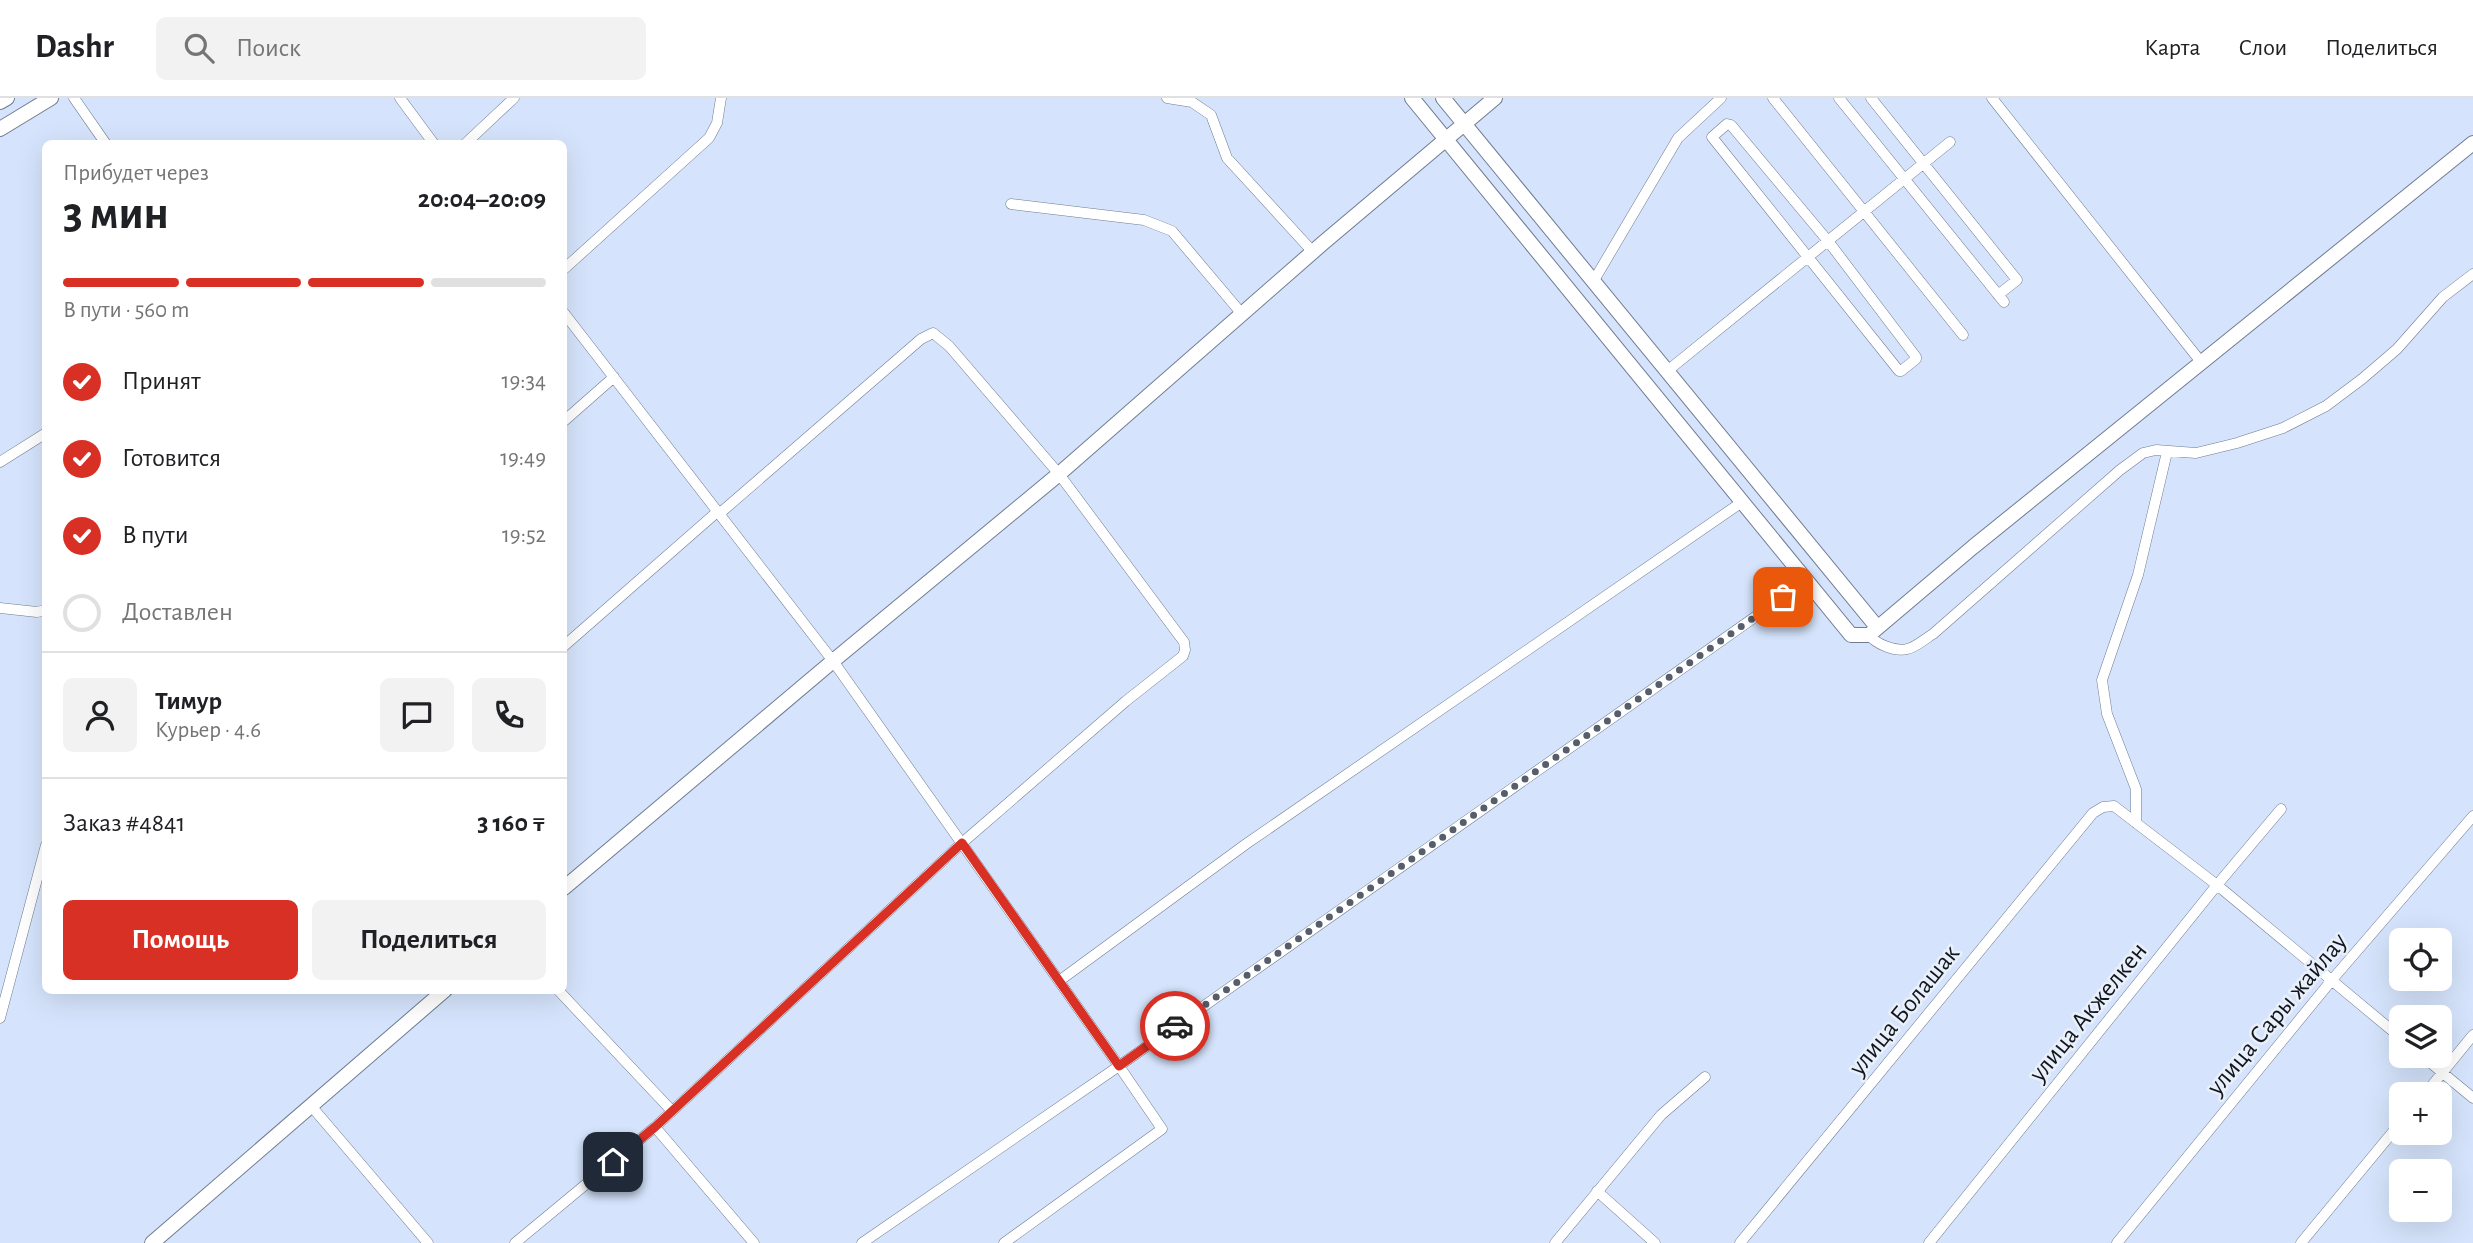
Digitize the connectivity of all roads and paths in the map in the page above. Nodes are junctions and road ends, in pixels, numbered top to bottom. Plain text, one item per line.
1 (7, 98) edge
2 (51, 98) edge
3 (74, 98) edge
4 (400, 98) edge
5 (513, 98) edge
6 (721, 98) edge
7 (1167, 98) edge
8 (1412, 98) edge
9 (1443, 98) edge
10 (1495, 98) edge
11 (1721, 98) edge
12 (1773, 98) edge
13 (1839, 98) edge
14 (1871, 98) edge
15 (1992, 98) edge
16 (0, 102) edge
17 (1431, 121) junction
18 (1464, 123) junction
19 (0, 130) edge
20 (1445, 139) junction
21 (103, 140) edge
22 (431, 140) edge
23 (469, 140) edge
24 (1950, 142) dead end
25 (2473, 143) edge
26 (1427, 154) junction
27 (1459, 156) junction
28 (1923, 164) junction
29 (1904, 179) junction
30 (1011, 204) dead end
31 (1865, 212) junction
32 (1828, 241) junction
33 (1313, 252) junction
34 (1809, 256) junction
35 (567, 266) edge
36 (2473, 274) edge
37 (1593, 282) junction
38 (1242, 314) junction
39 (567, 317) edge
40 (1963, 335) dead end
41 (2201, 362) junction
42 (1666, 372) junction
43 (614, 377) junction
44 (567, 418) edge
45 (42, 436) edge
46 (2167, 452) junction
47 (0, 462) edge
48 (1059, 474) junction
49 (1742, 502) junction
50 (718, 513) junction
51 (1806, 581) junction
52 (0, 607) edge
53 (42, 611) edge
54 (1873, 631) junction
55 (567, 643) edge
56 (833, 660) junction
57 (2281, 809) dead end
58 (2473, 816) edge
59 (2136, 822) junction
60 (962, 843) junction
61 (42, 860) edge
62 (567, 885) edge
63 (2217, 885) junction
64 (1059, 981) junction
65 (2331, 981) junction
66 (440, 994) edge
67 (562, 994) edge
68 (0, 1018) edge
69 (2389, 1028) edge
70 (2473, 1035) edge
71 (1119, 1066) junction
72 (2437, 1068) edge
73 (2442, 1072) junction
74 (1705, 1077) dead end
75 (2434, 1082) edge
76 (2473, 1098) edge
77 (312, 1107) junction
78 (671, 1111) junction
79 (655, 1127) junction
80 (2389, 1137) edge
81 (1597, 1191) junction
82 (152, 1243) edge
83 (428, 1243) edge
84 (515, 1243) edge
85 (754, 1243) edge
86 (862, 1243) edge
87 (1004, 1243) edge
88 (1555, 1243) edge
89 (1655, 1243) edge
90 (1740, 1243) edge
91 (1929, 1243) edge
92 (2117, 1243) edge
93 (2301, 1243) edge

1 - 16 street
2 - 19 street
3 - 21 street
4 - 22 street
5 - 23 street
6 - 35 street
7 - 33 street
8 - 17 street
9 - 18 street
10 - 18 street
11 - 37 street
12 - 31 street
13 - 29 street
14 - 28 street
15 - 41 street
17 - 20 street
17 - 26 street
18 - 20 street
18 - 37 street
20 - 26 street
20 - 27 street
24 - 28 street
25 - 41 street
26 - 27 street
26 - 33 street
27 - 49 street
28 - 29 street
28 - 29 street
29 - 31 street
30 - 38 street
31 - 32 street
31 - 40 street
32 - 34 street
32 - 34 street
32 - 34 street
33 - 38 street
34 - 42 street
36 - 46 street
37 - 42 street
38 - 48 street
39 - 43 street
41 - 54 street
42 - 54 street
43 - 44 street
43 - 50 street
45 - 47 street
46 - 54 street
46 - 59 street
48 - 50 street
48 - 56 street
48 - 60 street
49 - 51 street
49 - 64 street
50 - 55 street
50 - 56 street
51 - 54 street
51 - 71 street
52 - 53 street
56 - 60 street
56 - 62 street
57 - 63 street, улица Акжелкен
58 - 65 street, улица Сары жайлау
59 - 63 street
59 - 90 street, улица Болашак
60 - 64 street
60 - 78 street
61 - 68 street
63 - 65 street
63 - 91 street, улица Акжелкен
64 - 71 street
65 - 69 street
65 - 92 street, улица Сары жайлау
66 - 77 street
67 - 78 street
70 - 73 street
71 - 86 street
71 - 87 street
72 - 73 street
73 - 75 street
73 - 76 street
74 - 81 street
77 - 82 street
77 - 83 street
78 - 79 street
79 - 84 street
79 - 85 street
80 - 93 street
81 - 88 street
81 - 89 street

